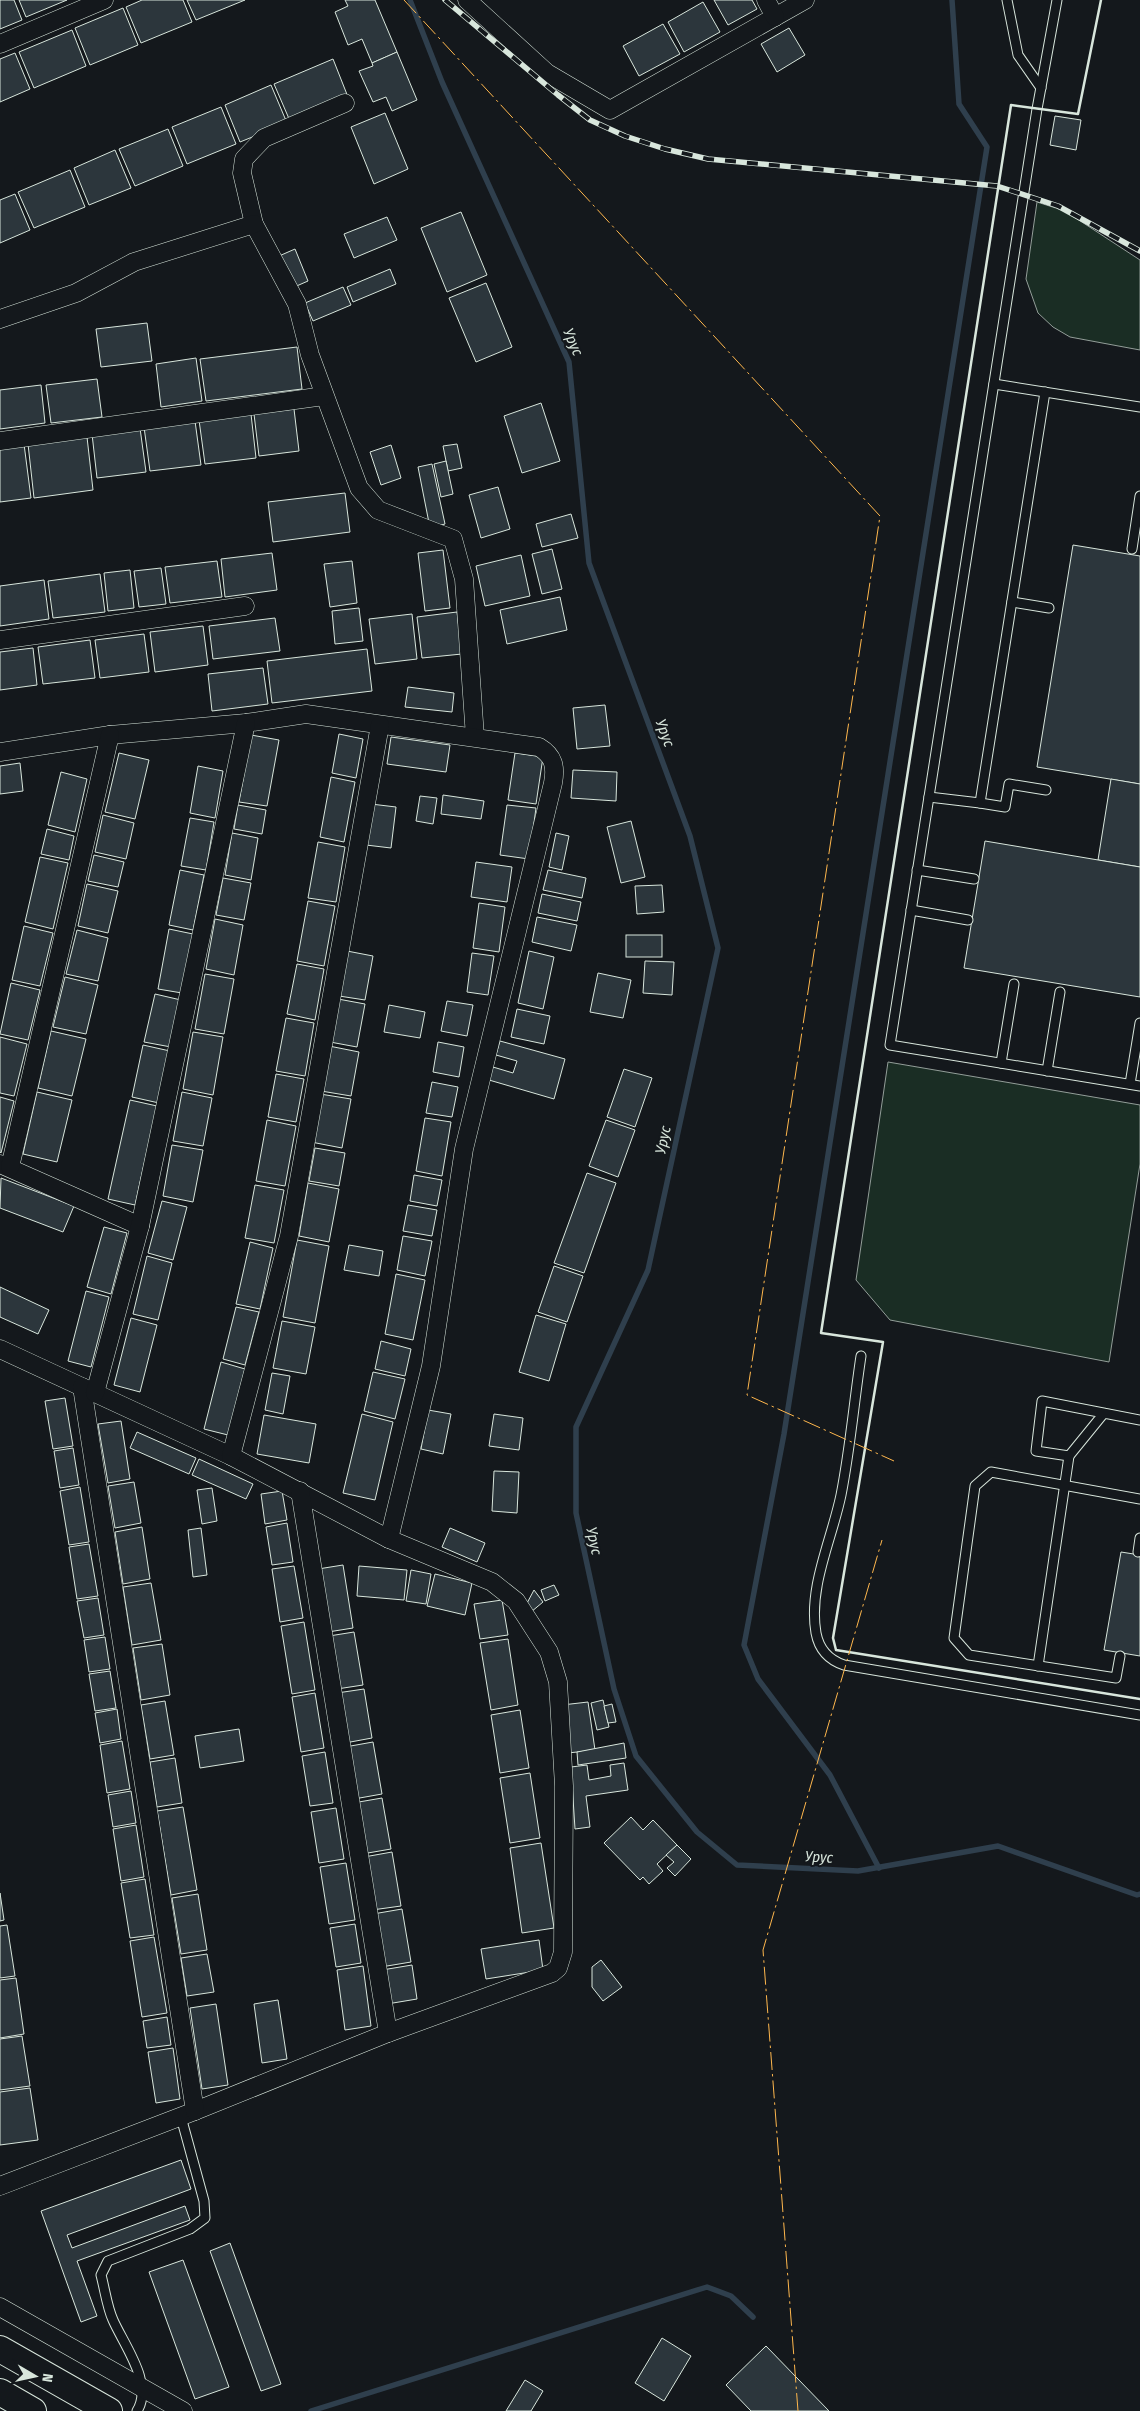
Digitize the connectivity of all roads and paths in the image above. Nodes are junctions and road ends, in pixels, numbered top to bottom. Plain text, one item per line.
1 (104, 0) edge
2 (467, 0) edge
3 (766, 0) edge
4 (805, 0) edge
5 (1007, 0) edge
6 (1056, 0) edge
7 (775, 17) junction
8 (0, 44) edge
9 (1041, 88) junction
10 (346, 103) dead end
11 (254, 224) junction
12 (0, 319) edge
13 (994, 384) junction
14 (1044, 392) junction
15 (324, 396) junction
16 (1140, 407) edge
17 (0, 442) edge
18 (1140, 496) edge
19 (1132, 549) dead end
20 (1012, 602) junction
21 (244, 606) dead end
22 (1049, 608) dead end
23 (0, 640) edge
24 (246, 723) junction
25 (380, 725) junction
26 (110, 734) junction
27 (476, 737) junction
28 (0, 752) edge
29 (1046, 790) dead end
30 (929, 797) junction
31 (980, 803) junction
32 (918, 870) junction
33 (974, 879) dead end
34 (911, 910) junction
35 (968, 920) dead end
36 (1014, 984) dead end
37 (1060, 992) dead end
38 (1140, 1023) edge
39 (1001, 1063) junction
40 (1047, 1071) junction
41 (1130, 1084) junction
42 (1140, 1086) edge
43 (5, 1165) edge
44 (140, 1226) junction
45 (0, 1349) edge
46 (861, 1356) dead end
47 (89, 1390) junction
48 (1104, 1413) junction
49 (1140, 1420) edge
50 (231, 1456) junction
51 (1069, 1456) junction
52 (1064, 1486) junction
53 (300, 1491) junction
54 (1140, 1499) edge
55 (1140, 1538) edge
56 (389, 1539) junction
57 (1138, 1552) dead end
58 (1120, 1656) dead end
59 (1038, 1666) junction
60 (1140, 1715) edge
61 (388, 2033) junction
62 (188, 2114) junction
63 (0, 2186) edge
64 (0, 2307) edge
65 (0, 2349) edge
66 (141, 2387) junction
67 (0, 2392) edge
68 (34, 2411) edge
69 (109, 2411) edge
70 (137, 2411) edge
71 (183, 2411) edge

1 - 8 street
2 - 7 street
3 - 7 street
4 - 7 street
5 - 9 lane
6 - 9 lane
9 - 13 lane
10 - 11 street
11 - 12 street
11 - 15 street
13 - 14 lane
13 - 30 lane
14 - 16 lane
14 - 20 lane
15 - 17 street
15 - 27 street
18 - 19 lane
20 - 22 lane
20 - 31 lane
21 - 23 street
24 - 25 street
24 - 26 street
24 - 44 street
25 - 27 street
25 - 50 street
26 - 28 street
26 - 43 street
27 - 56 street
29 - 31 lane
30 - 31 lane
30 - 32 lane
32 - 33 lane
32 - 34 lane
34 - 35 lane
34 - 39 lane
36 - 39 lane
37 - 40 lane
38 - 41 lane
39 - 40 lane
40 - 41 lane
41 - 42 lane
43 - 44 street
44 - 47 street
45 - 47 street
46 - 60 lane
47 - 50 street
47 - 62 street
48 - 49 lane
48 - 51 lane
48 - 51 lane
50 - 53 street
51 - 52 lane
52 - 54 lane
52 - 59 lane
52 - 59 lane
53 - 56 street
53 - 61 street
55 - 57 lane
56 - 61 street
58 - 59 lane
61 - 62 street
62 - 63 street
62 - 66 lane
64 - 66 street
65 - 69 main road
66 - 70 lane
66 - 71 street
67 - 68 main road

